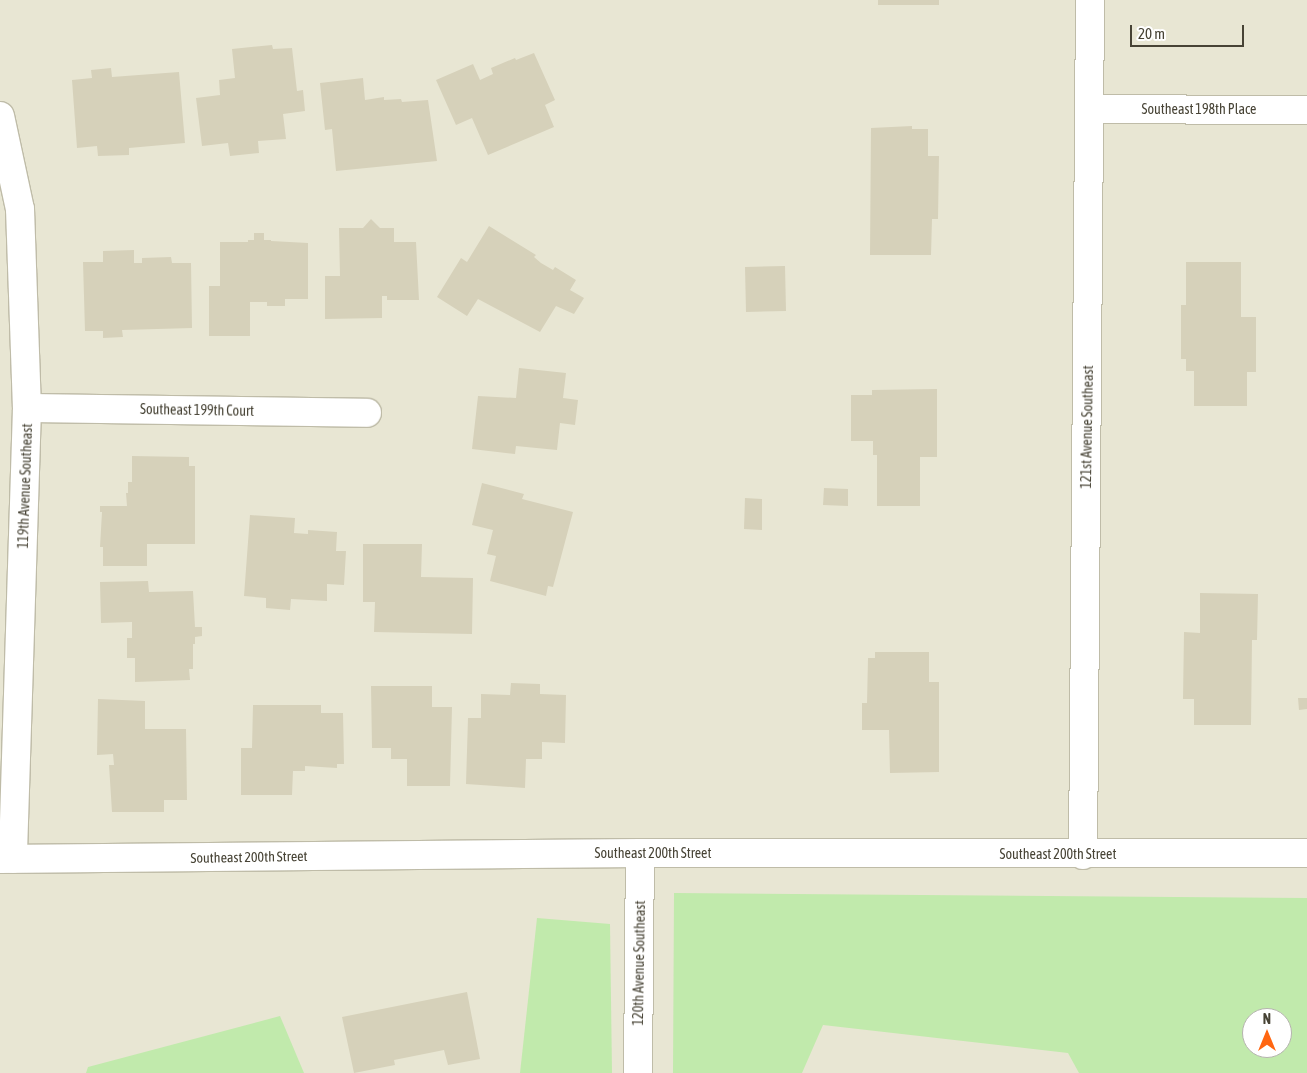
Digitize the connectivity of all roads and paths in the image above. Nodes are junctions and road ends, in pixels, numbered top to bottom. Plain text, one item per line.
1 (1090, 0) edge
2 (1090, 109) junction
3 (1307, 110) edge
4 (0, 116) edge
5 (27, 408) junction
6 (367, 413) dead end
7 (640, 853) junction
8 (1307, 853) edge
9 (1083, 854) junction
10 (6, 859) edge
11 (638, 1073) edge

1 - 2 street, 121st Avenue Southeast
2 - 3 street, Southeast 198th Place
2 - 9 street, 121st Avenue Southeast
4 - 5 street, 119th Avenue Southeast
5 - 6 street, Southeast 199th Court
5 - 10 street, 119th Avenue Southeast
7 - 9 street, Southeast 200th Street
7 - 10 street, Southeast 200th Street
7 - 11 street, 120th Avenue Southeast
8 - 9 street, Southeast 200th Street

